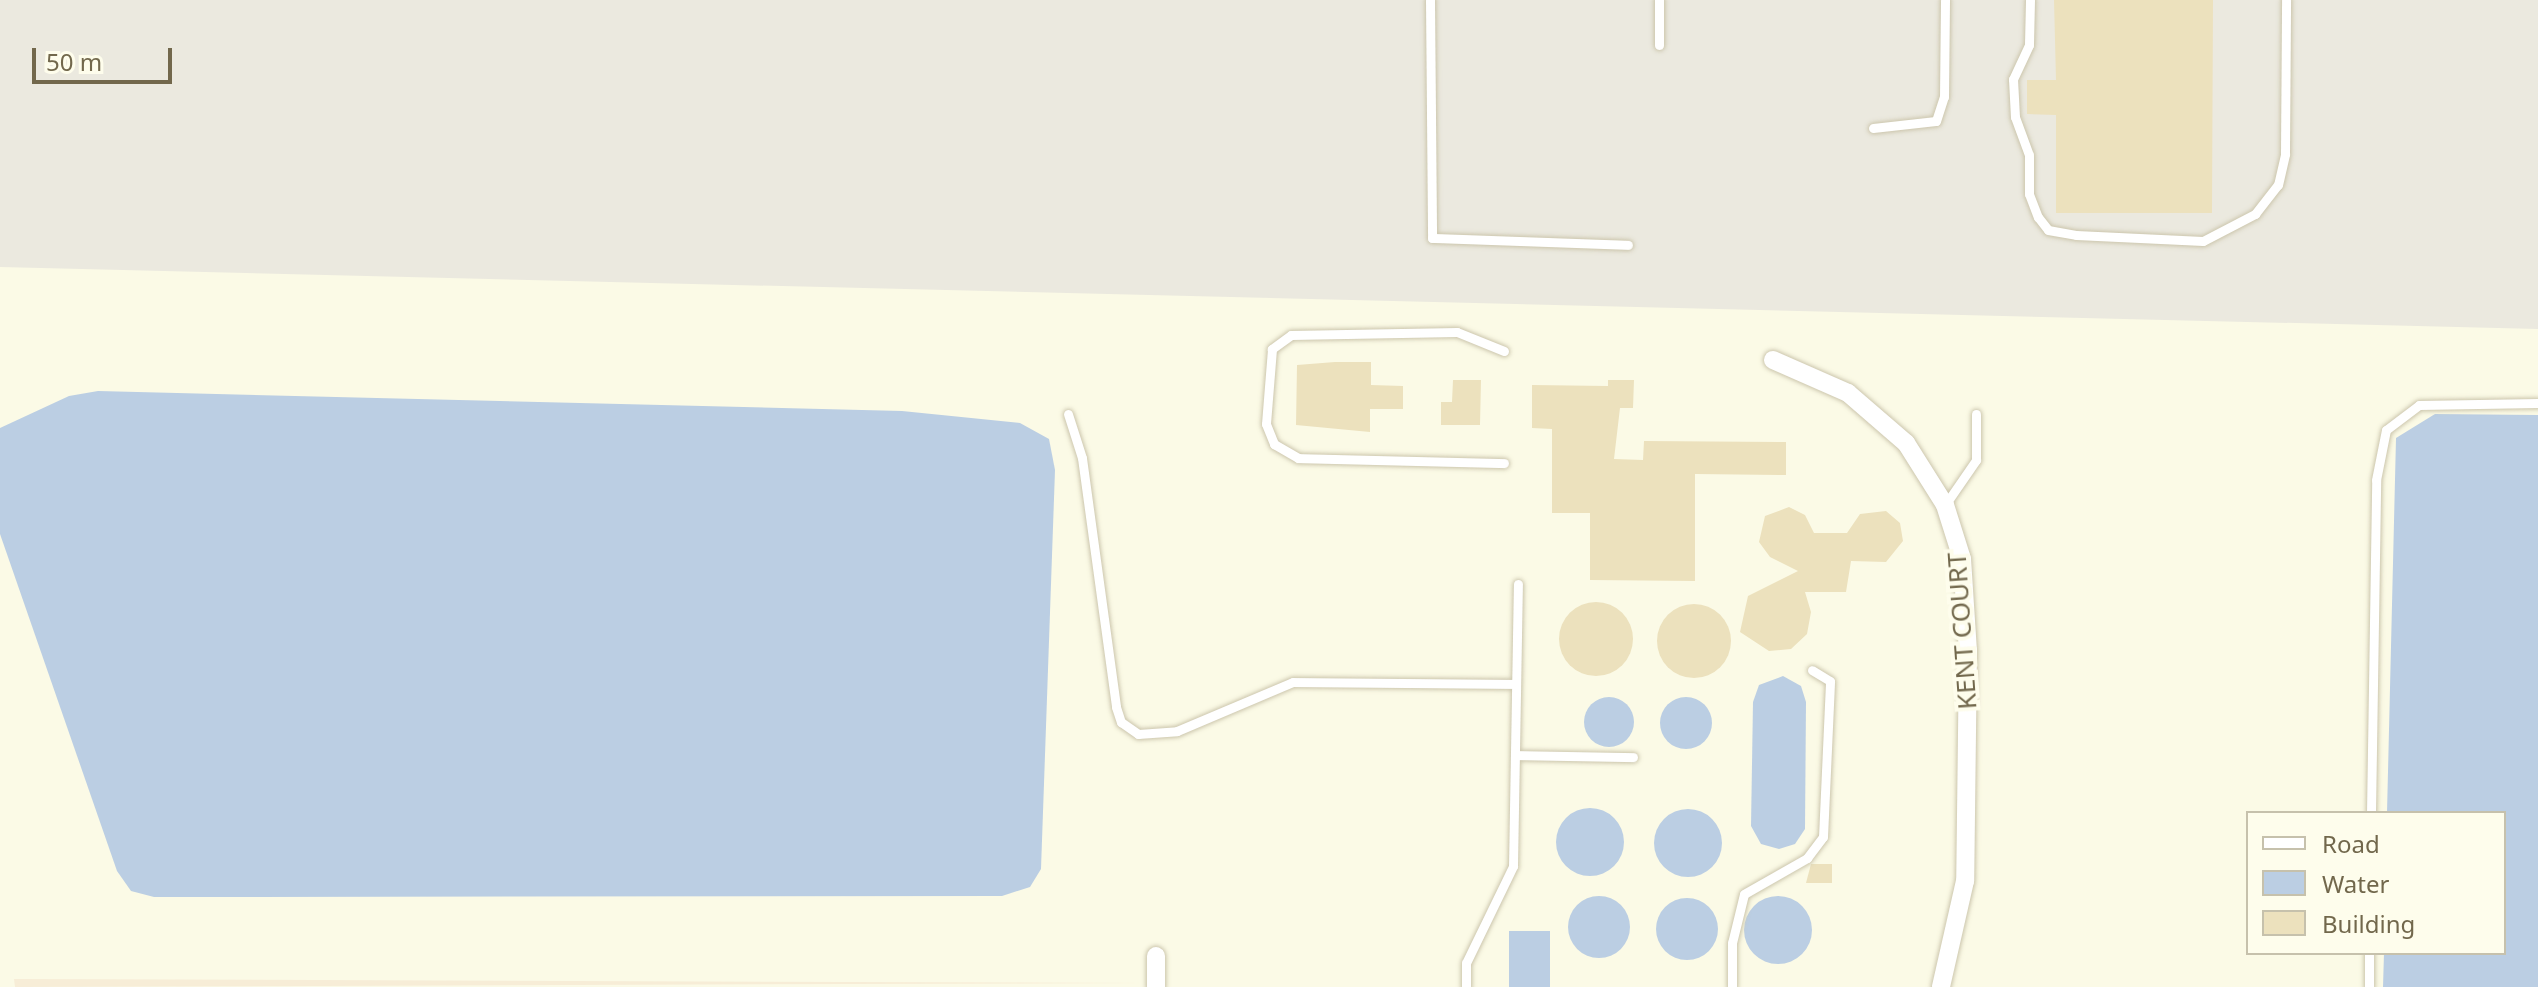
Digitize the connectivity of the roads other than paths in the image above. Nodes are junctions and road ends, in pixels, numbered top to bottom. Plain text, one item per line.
1 (1430, 0) edge
2 (1659, 0) edge
3 (1945, 0) edge
4 (2030, 0) edge
5 (2286, 0) edge
6 (1659, 45) dead end
7 (1873, 128) dead end
8 (1628, 245) dead end
9 (1504, 351) dead end
10 (1773, 360) dead end
11 (2538, 403) edge
12 (1068, 414) dead end
13 (1976, 414) dead end
14 (1504, 463) dead end
15 (1945, 505) junction
16 (1518, 584) dead end
17 (1812, 670) dead end
18 (1516, 684) junction
19 (1515, 755) junction
20 (1633, 757) dead end
21 (2371, 811) edge
22 (2369, 955) edge
23 (1156, 956) dead end
24 (1156, 987) edge
25 (1466, 987) edge
26 (1732, 987) edge
27 (1941, 987) edge
28 (2369, 987) edge

1 - 8 lane
2 - 6 lane
3 - 7 lane
4 - 5 lane
9 - 14 lane
10 - 15 street, KENT COURT
11 - 21 lane
12 - 18 lane
13 - 15 lane
15 - 27 street, KENT COURT
16 - 18 lane
17 - 26 lane
18 - 19 lane
19 - 20 lane
19 - 25 lane
22 - 28 lane
23 - 24 street

